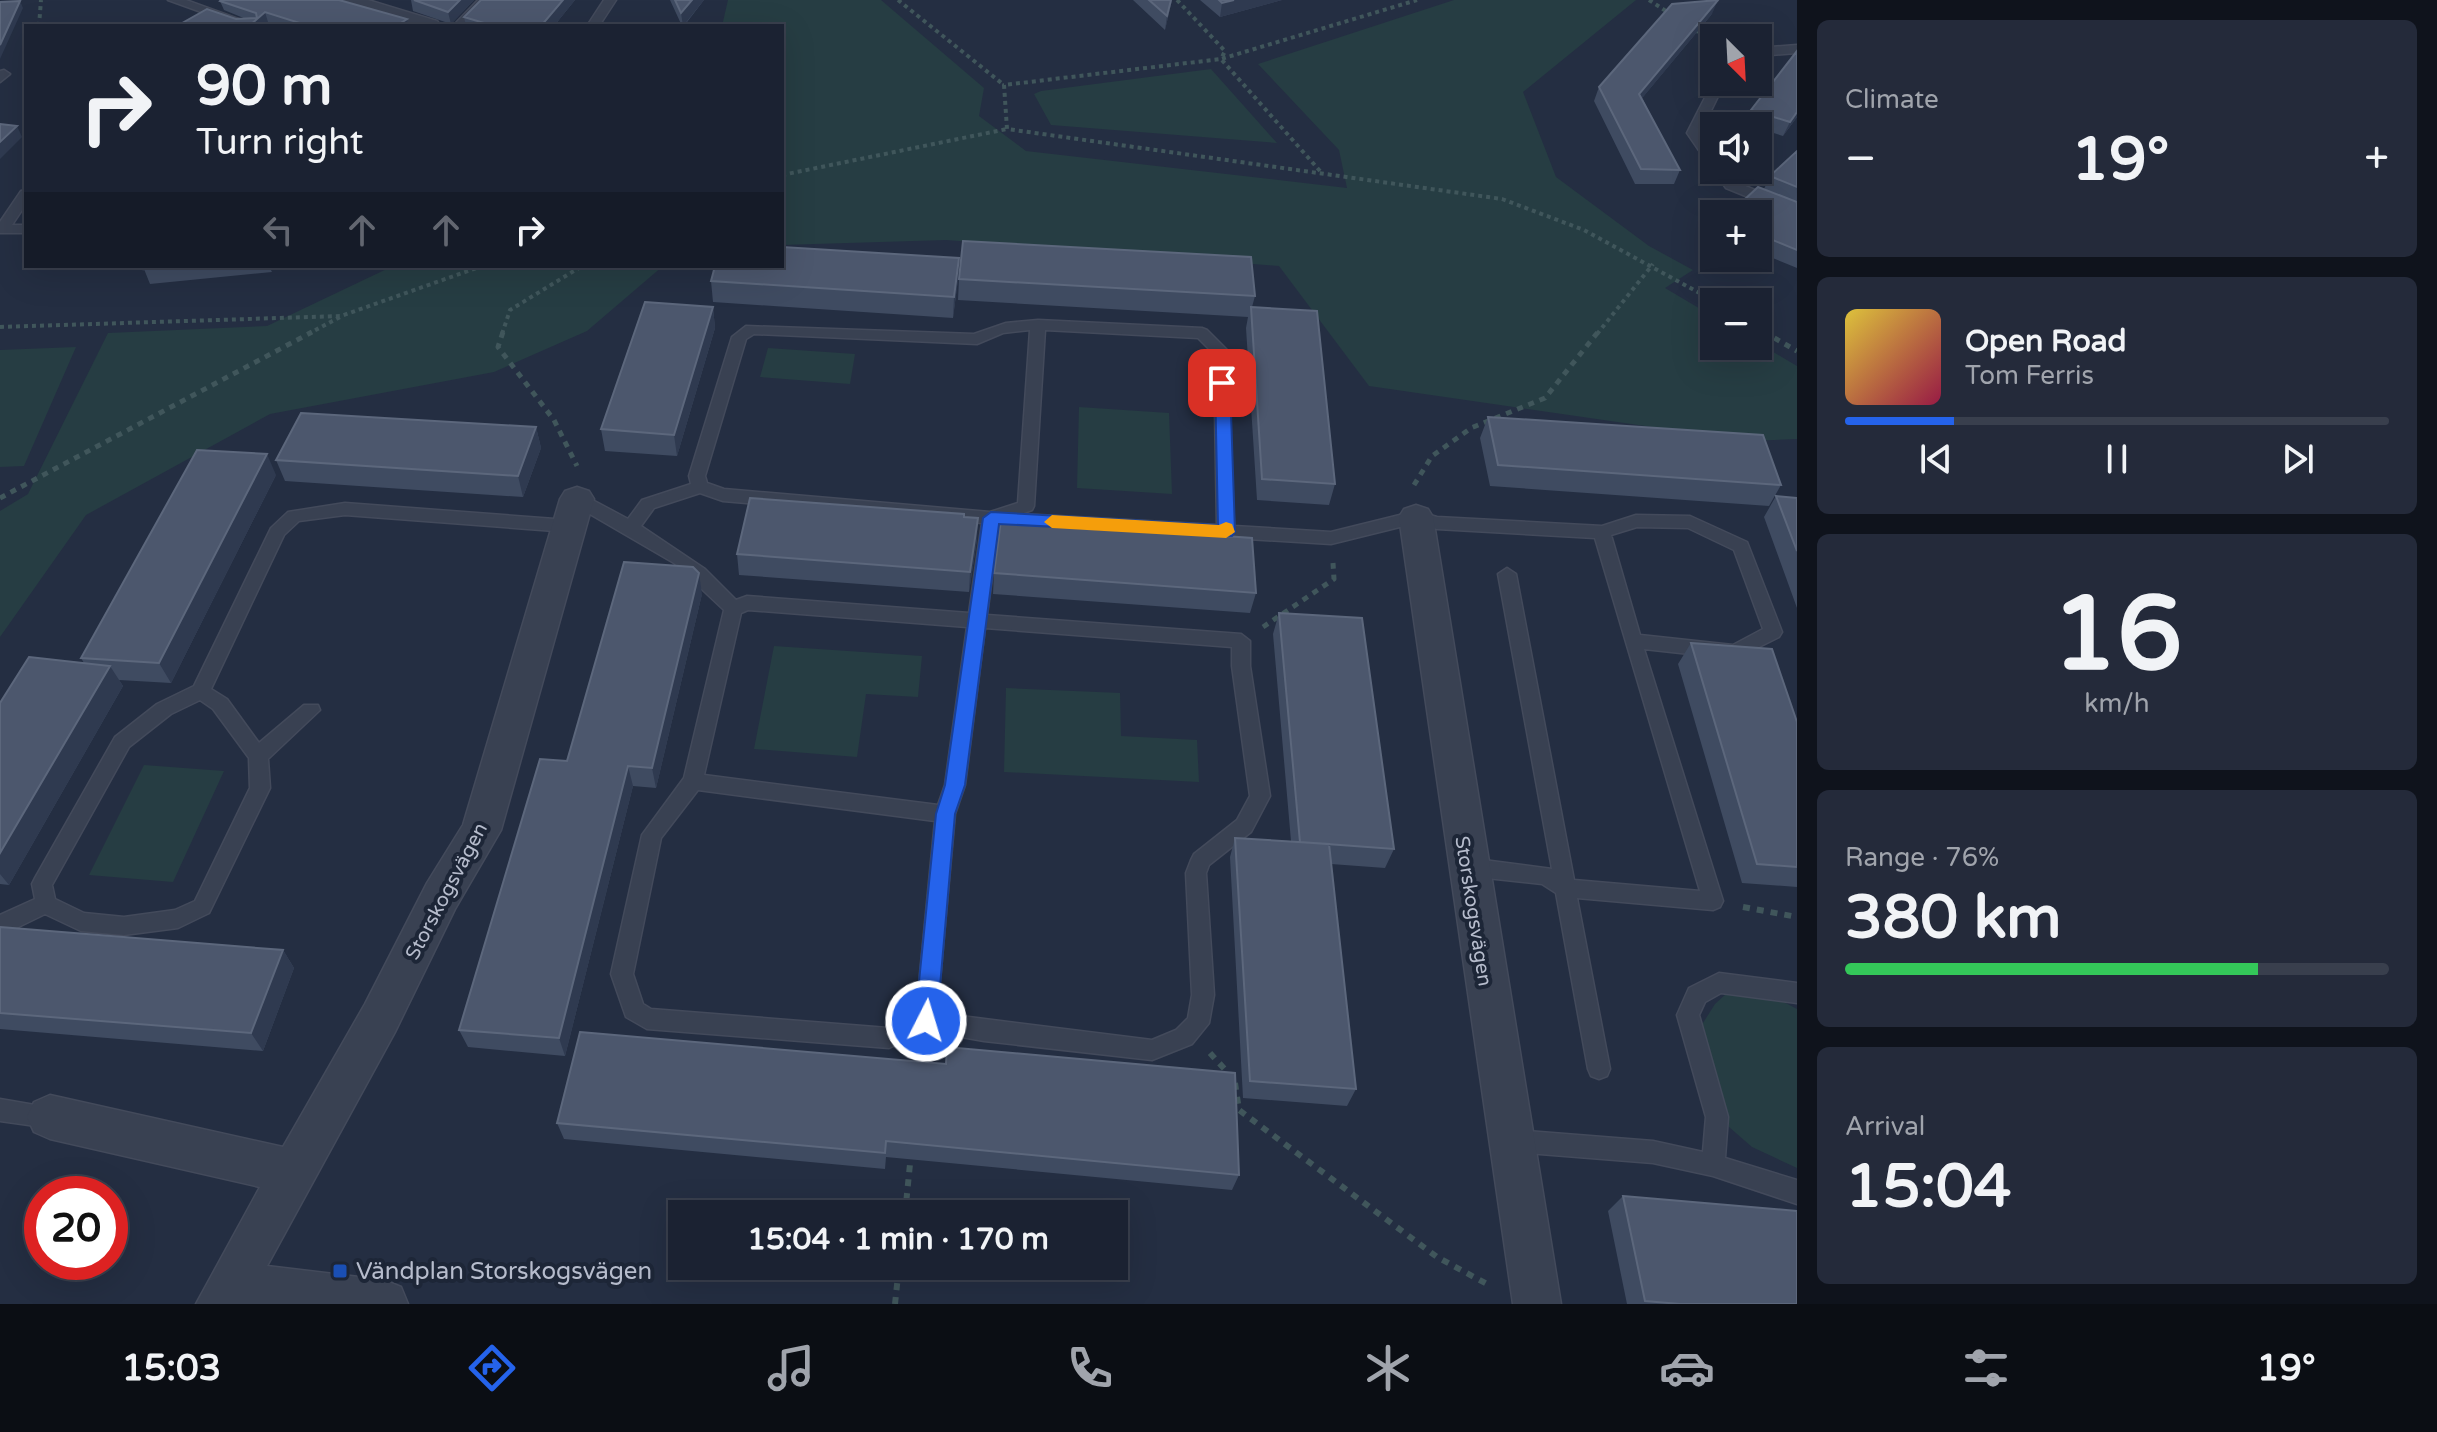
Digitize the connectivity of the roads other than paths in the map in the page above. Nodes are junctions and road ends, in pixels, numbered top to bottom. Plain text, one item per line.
1 (174, 0) edge
2 (344, 0) edge
3 (485, 0) edge
4 (610, 0) edge
5 (246, 24) edge
6 (422, 24) edge
7 (461, 24) edge
8 (594, 24) edge
9 (1797, 49) edge
10 (1772, 51) edge
11 (1700, 119) edge
12 (1700, 143) edge
13 (1730, 184) edge
14 (24, 197) edge
15 (1797, 213) edge
16 (1, 229) edge
17 (24, 229) edge
18 (1038, 325) junction
19 (700, 487) junction
20 (572, 512) junction
21 (1416, 517) junction
22 (991, 518) junction
23 (630, 529) junction
24 (1226, 532) junction
25 (1602, 532) junction
26 (1507, 574) dead end
27 (733, 609) junction
28 (977, 620) junction
29 (1633, 641) junction
30 (201, 691) junction
31 (311, 710) dead end
32 (258, 756) junction
33 (693, 781) junction
34 (945, 814) junction
35 (1468, 867) junction
36 (1566, 888) junction
37 (46, 904) junction
38 (0, 927) edge
39 (1797, 993) edge
40 (926, 1021) junction
41 (1599, 1069) dead end
42 (0, 1110) edge
43 (50, 1117) joint
44 (1510, 1141) junction
45 (1713, 1165) junction
46 (295, 1172) junction
47 (1797, 1192) edge
48 (225, 1295) edge
49 (384, 1304) edge
50 (1537, 1304) edge

1 - 5 lane
2 - 6 street
3 - 7 lane
4 - 8 lane
9 - 10 lane
11 - 12 lane
13 - 15 lane
14 - 16 lane
16 - 17 lane
18 - 19 lane
18 - 22 lane
18 - 24 lane
19 - 22 lane
19 - 23 lane
20 - 23 lane
20 - 30 lane
20 - 46 street, Storskogsvägen
21 - 24 lane
21 - 25 lane
21 - 35 street, Storskogsvägen
22 - 24 lane
22 - 28 lane
23 - 27 lane
25 - 29 lane
25 - 29 lane
26 - 36 lane
27 - 28 lane
27 - 33 lane
28 - 34 lane
28 - 40 lane
29 - 36 lane
30 - 32 lane
30 - 37 lane
31 - 32 lane
32 - 37 lane
33 - 34 lane
33 - 40 lane
34 - 40 lane
35 - 36 lane
35 - 44 street, Storskogsvägen
36 - 41 lane
37 - 38 lane
39 - 45 lane
42 - 43 lane
43 - 46 street
44 - 45 lane
44 - 50 street, Storskogsvägen
45 - 47 lane
46 - 48 street, Storskogsvägen
48 - 49 street, Storskogsvägen

